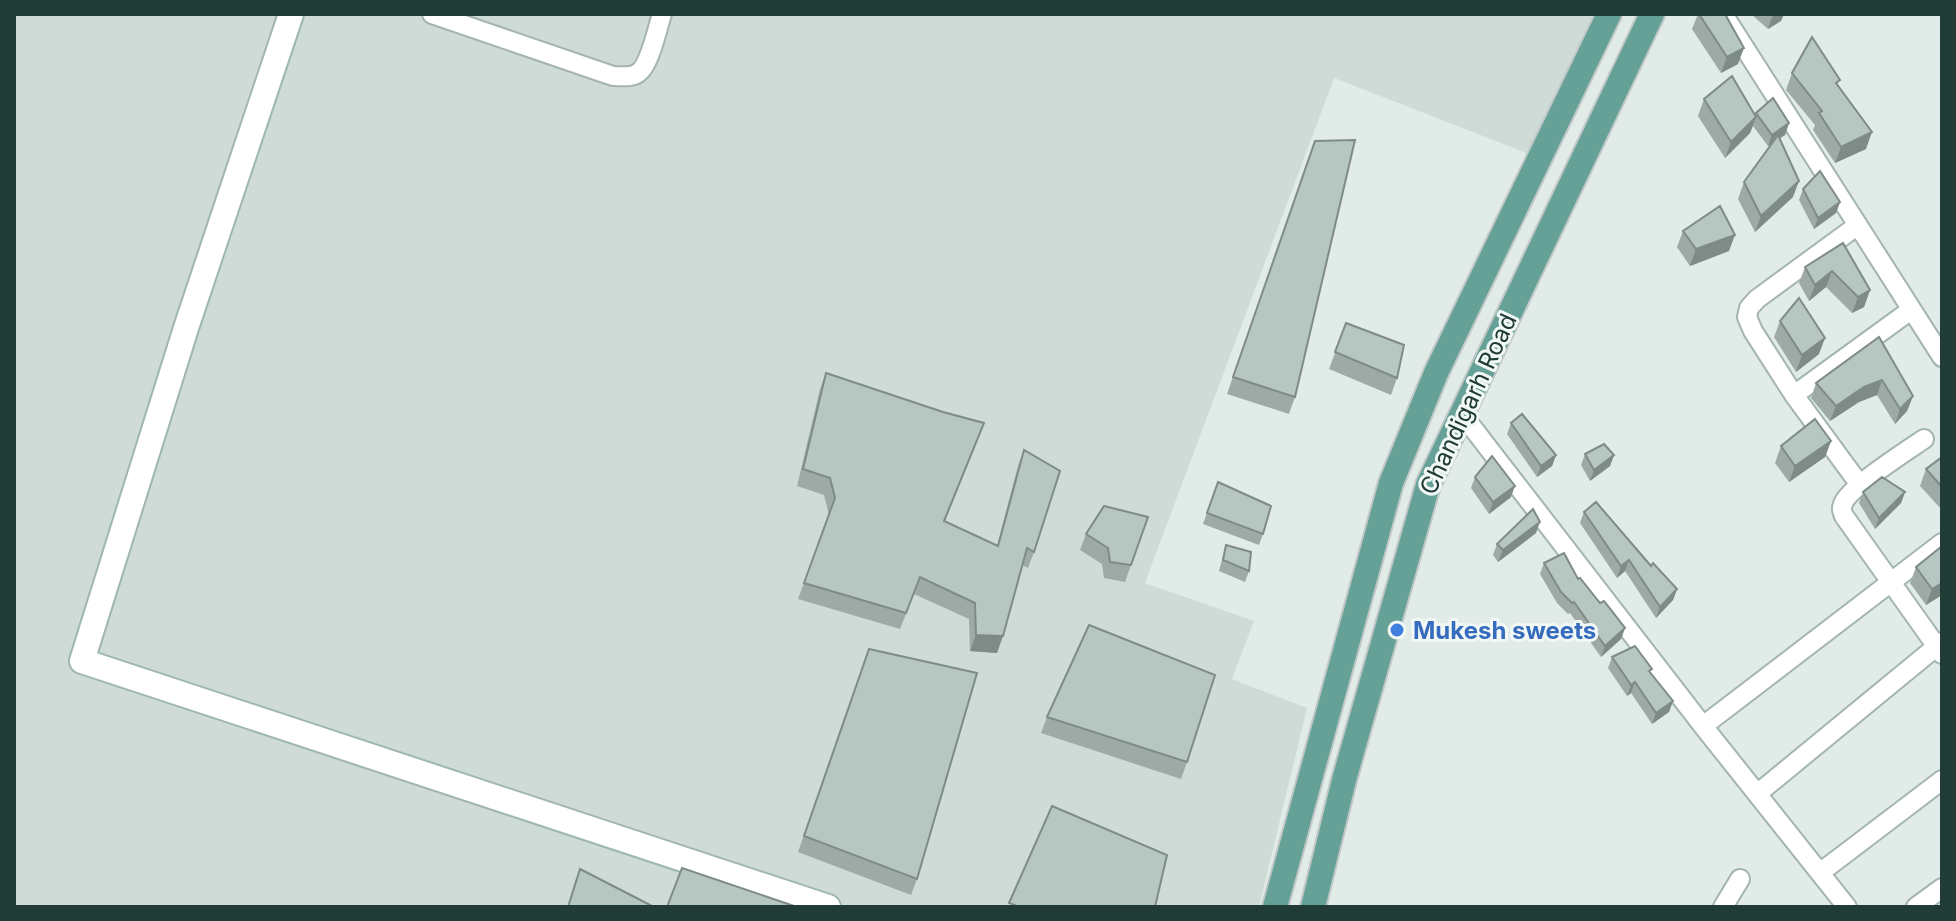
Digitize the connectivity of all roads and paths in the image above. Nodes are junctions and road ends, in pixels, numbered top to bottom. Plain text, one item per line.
1 (291, 14) edge
2 (432, 14) edge
3 (662, 14) edge
4 (1609, 14) edge
5 (1652, 14) edge
6 (1723, 14) edge
7 (1858, 225) junction
8 (1911, 310) junction
9 (1942, 357) edge
10 (1794, 395) junction
11 (1462, 414) junction
12 (1924, 439) dead end
13 (1860, 485) junction
14 (1942, 543) edge
15 (1892, 583) junction
16 (1940, 647) edge
17 (1703, 726) junction
18 (1942, 780) edge
19 (1757, 794) junction
20 (1821, 872) junction
21 (1740, 879) dead end
22 (1942, 888) edge
23 (828, 907) edge
24 (1275, 907) edge
25 (1313, 907) edge
26 (1723, 907) edge
27 (1847, 907) edge
28 (1916, 907) edge

1 - 23 street
2 - 3 street
4 - 24 main road, Chandigarh Road
5 - 11 main road, Chandigarh Road
6 - 7 street
7 - 8 street
7 - 10 street
8 - 9 street
8 - 10 street
10 - 13 street
11 - 17 street
11 - 25 main road, Chandigarh Road
12 - 13 street
13 - 15 street
14 - 15 street
15 - 16 street
15 - 17 street
16 - 19 street
17 - 19 street
18 - 20 street
19 - 20 street
20 - 27 street
21 - 26 street
22 - 28 street

